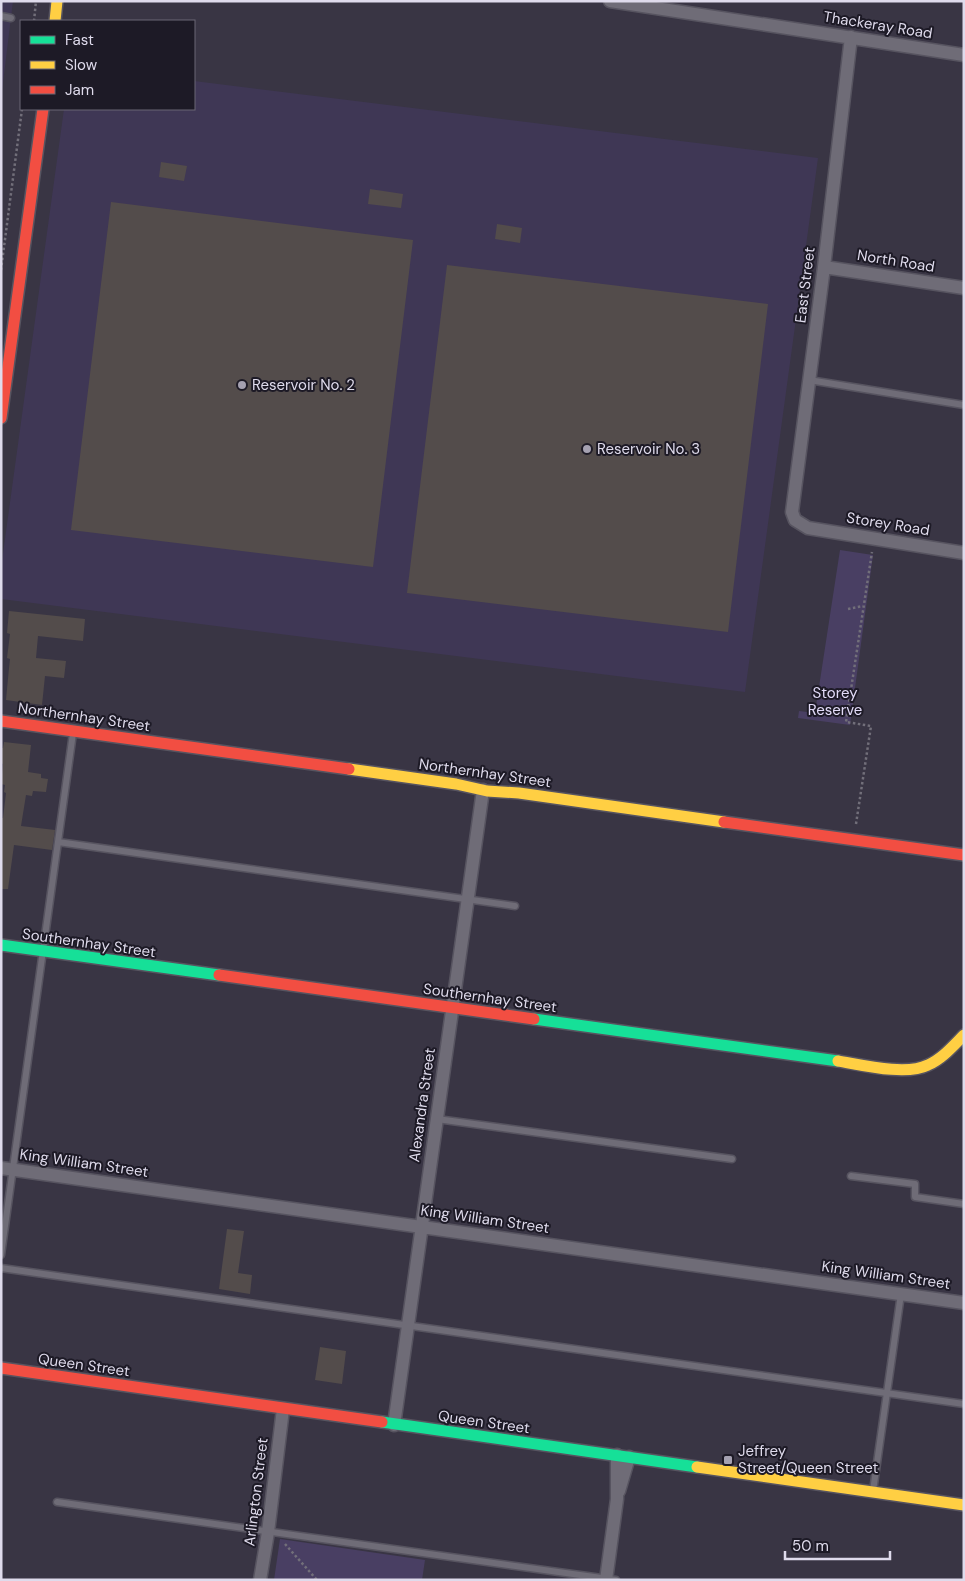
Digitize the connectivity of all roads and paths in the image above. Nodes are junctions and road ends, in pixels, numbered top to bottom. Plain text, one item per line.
1 (36, 1) edge
2 (57, 1) edge
3 (610, 1) edge
4 (694, 7) edge
5 (1, 16) edge
6 (10, 18) dead end
7 (34, 20) edge
8 (55, 20) edge
9 (851, 37) junction
10 (964, 55) edge
11 (22, 110) edge
12 (43, 110) edge
13 (824, 267) junction
14 (1, 270) edge
15 (964, 288) edge
16 (809, 380) junction
17 (964, 405) edge
18 (1, 418) edge
19 (808, 528) joint
20 (872, 552) dead end
21 (964, 553) edge
22 (863, 606) junction
23 (848, 609) dead end
24 (1, 721) edge
25 (73, 730) junction
26 (483, 790) junction
27 (854, 840) junction
28 (58, 842) junction
29 (964, 855) edge
30 (467, 899) junction
31 (515, 906) dead end
32 (1, 945) edge
33 (43, 951) junction
34 (452, 1008) junction
35 (964, 1035) edge
36 (437, 1119) junction
37 (732, 1159) dead end
38 (8, 1169) edge
39 (851, 1176) dead end
40 (964, 1204) edge
41 (422, 1227) junction
42 (1, 1254) edge
43 (1, 1268) edge
44 (901, 1294) junction
45 (964, 1302) edge
46 (408, 1325) junction
47 (1, 1368) edge
48 (888, 1393) junction
49 (964, 1404) edge
50 (283, 1409) junction
51 (394, 1425) junction
52 (623, 1456) junction
53 (872, 1492) junction
54 (57, 1502) dead end
55 (964, 1505) edge
56 (268, 1532) junction
57 (280, 1539) dead end
58 (609, 1579) edge
59 (260, 1580) edge
60 (317, 1580) edge

1 - 7 path
2 - 8 street
3 - 4 street, Thackeray Road
4 - 9 street, Thackeray Road
5 - 6 lane
9 - 10 street, Thackeray Road
9 - 13 street, East Street
11 - 14 path
12 - 18 street
13 - 15 street, North Road
13 - 16 street, East Street
16 - 17 lane
16 - 19 street, East Street
19 - 21 street, Storey Road
20 - 22 path
22 - 23 path
22 - 27 path
24 - 25 street, Northernhay Street
25 - 26 street, Northernhay Street
25 - 28 lane
26 - 27 street, Northernhay Street
26 - 30 street, Alexandra Street
27 - 29 street, Northernhay Street
28 - 30 lane
28 - 33 lane
30 - 31 lane
30 - 34 street, Alexandra Street
32 - 33 street, Southernhay Street
33 - 34 street, Southernhay Street
33 - 38 lane
34 - 35 street, Southernhay Street
34 - 36 street, Alexandra Street
36 - 37 lane
36 - 41 street, Alexandra Street
38 - 41 street, King William Street
38 - 42 lane
39 - 40 lane
41 - 44 street, King William Street
41 - 46 street, Alexandra Street
43 - 46 lane
44 - 45 street, King William Street
44 - 48 lane
46 - 48 lane
46 - 51 street, Alexandra Street
47 - 50 street, Queen Street
48 - 49 lane
48 - 53 lane
50 - 51 street, Queen Street
50 - 56 street, Arlington Street
51 - 52 street, Queen Street
52 - 53 street, Queen Street
52 - 58 street
53 - 55 street, Queen Street
54 - 56 lane
56 - 58 lane
56 - 59 street, Arlington Street
57 - 60 path

